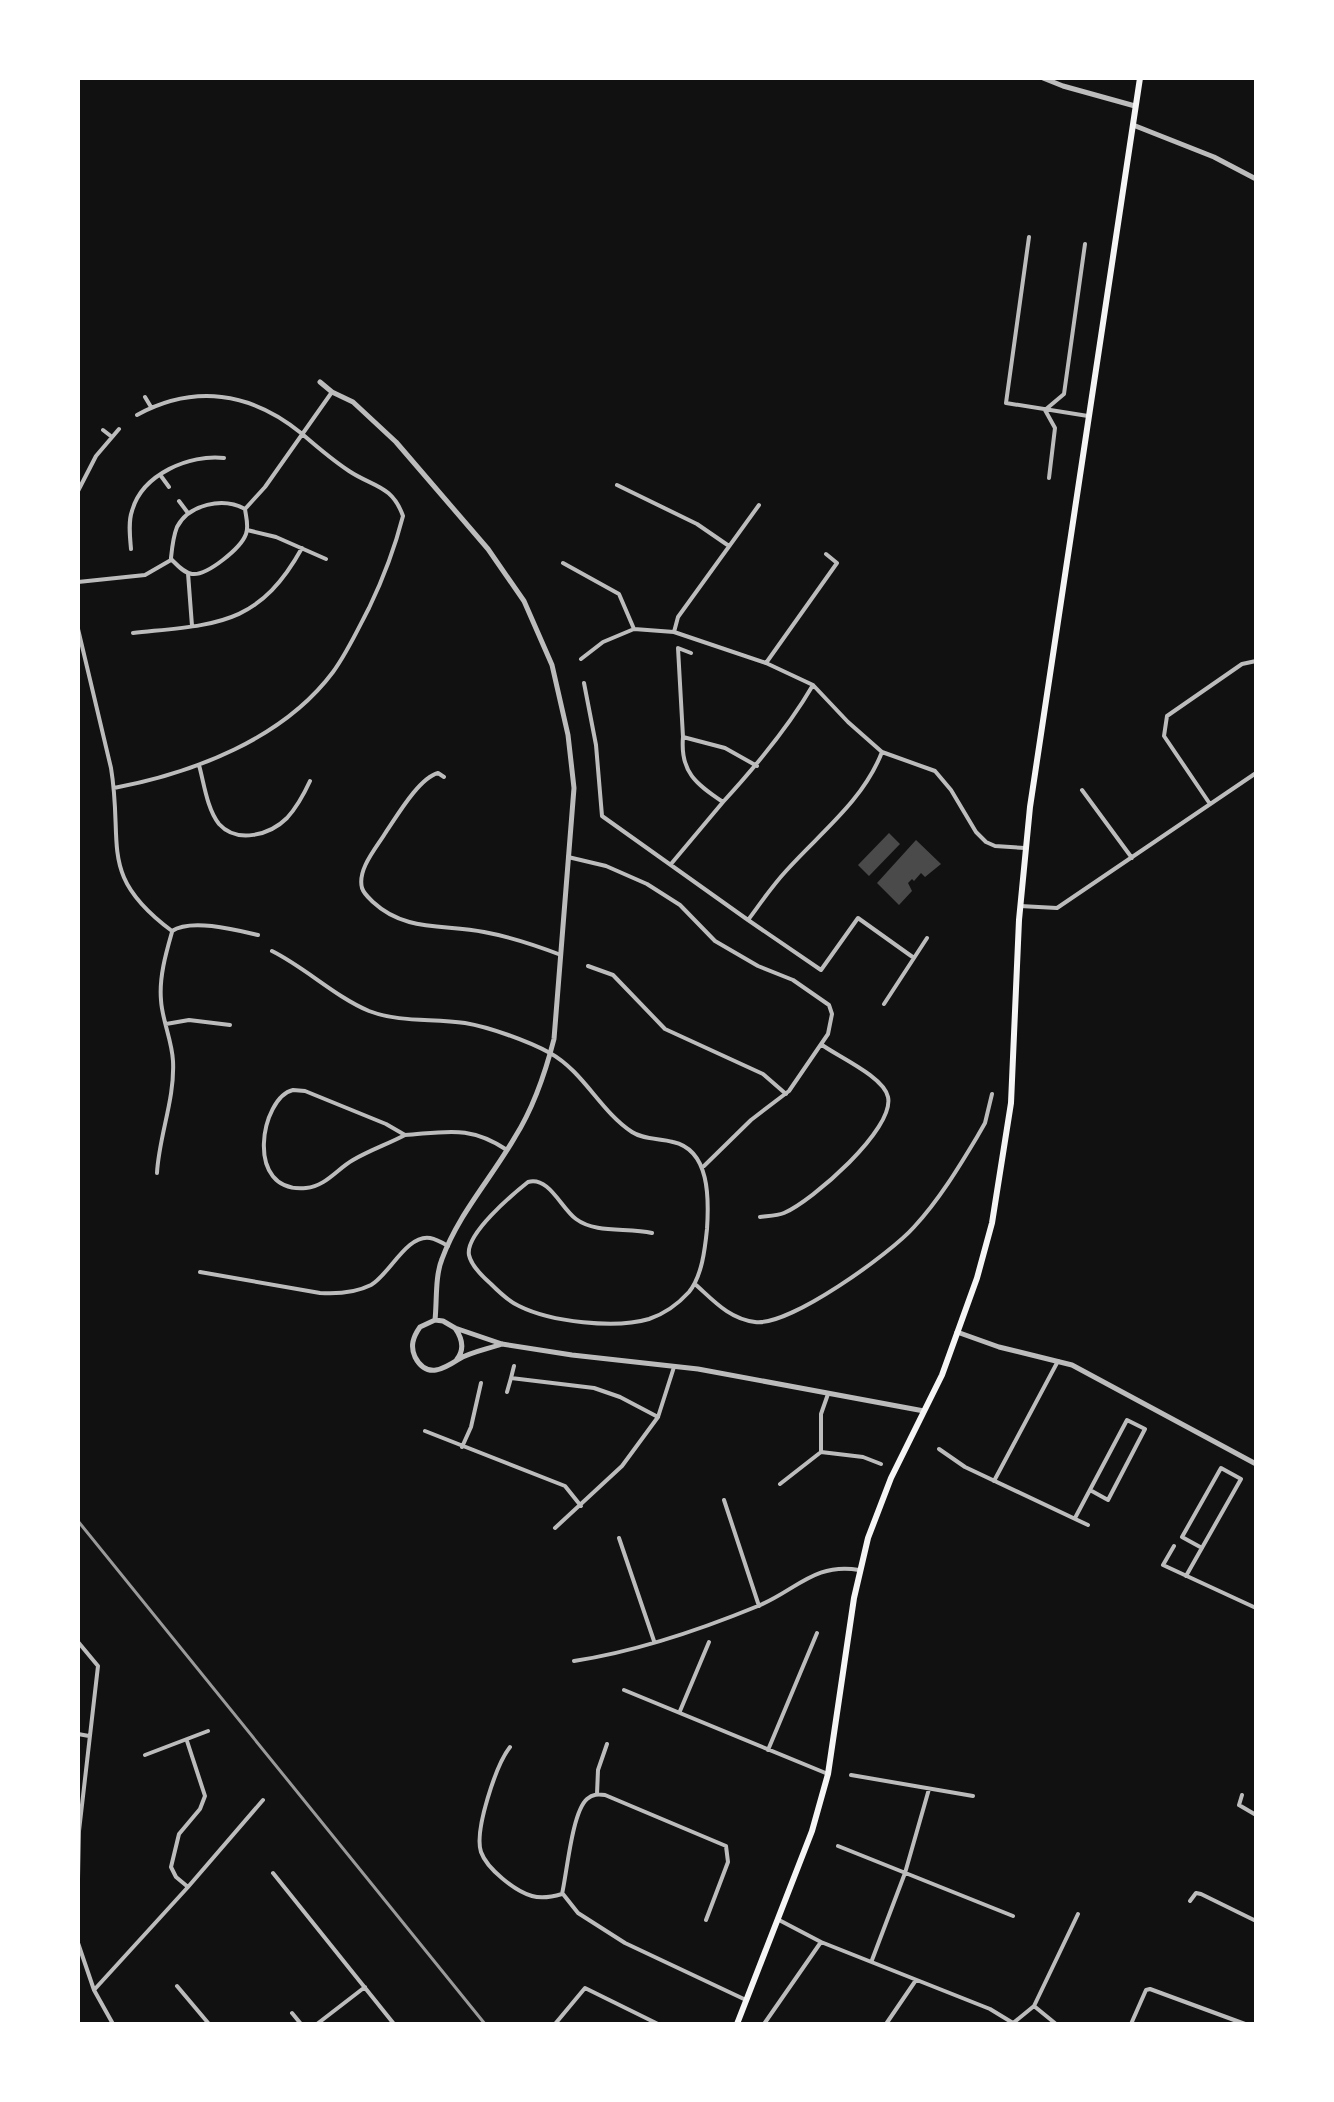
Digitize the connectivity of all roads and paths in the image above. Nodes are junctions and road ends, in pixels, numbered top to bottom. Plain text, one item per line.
1 (1043, 78) edge
2 (1140, 78) edge
3 (1135, 106) junction
4 (1132, 125) junction
5 (1256, 179) edge
6 (1029, 237) dead end
7 (1085, 244) dead end
8 (320, 382) dead end
9 (332, 392) junction
10 (145, 397) dead end
11 (151, 407) junction
12 (1045, 410) junction
13 (137, 415) dead end
14 (1088, 416) junction
15 (119, 429) dead end
16 (103, 430) dead end
17 (303, 435) junction
18 (112, 437) junction
19 (224, 458) dead end
20 (161, 476) junction
21 (1049, 478) dead end
22 (617, 485) dead end
23 (169, 487) dead end
24 (78, 491) edge
25 (179, 501) dead end
26 (759, 505) dead end
27 (245, 509) junction
28 (188, 513) junction
29 (247, 530) junction
30 (729, 546) junction
31 (302, 548) junction
32 (131, 549) dead end
33 (826, 554) dead end
34 (171, 559) junction
35 (326, 559) dead end
36 (563, 563) dead end
37 (133, 566) dead end
38 (188, 573) junction
39 (133, 575) junction
40 (78, 582) edge
41 (192, 627) junction
42 (78, 629) edge
43 (634, 629) junction
44 (674, 632) junction
45 (133, 633) dead end
46 (691, 653) dead end
47 (581, 659) dead end
48 (1256, 661) edge
49 (766, 663) junction
50 (584, 683) dead end
51 (813, 685) junction
52 (683, 737) junction
53 (882, 752) junction
54 (199, 765) junction
55 (757, 766) junction
56 (1256, 773) edge
57 (444, 777) dead end
58 (310, 781) dead end
59 (114, 788) junction
60 (1082, 790) dead end
61 (723, 802) junction
62 (1210, 804) junction
63 (1025, 848) junction
64 (568, 857) junction
65 (1132, 858) junction
66 (670, 865) junction
67 (1020, 906) junction
68 (748, 920) junction
69 (172, 931) junction
70 (258, 935) dead end
71 (927, 938) dead end
72 (272, 951) dead end
73 (562, 955) junction
74 (914, 958) junction
75 (588, 966) dead end
76 (884, 1004) dead end
77 (166, 1024) junction
78 (230, 1025) dead end
79 (822, 1045) junction
80 (550, 1053) junction
81 (786, 1094) junction
82 (992, 1094) dead end
83 (405, 1135) junction
84 (507, 1150) junction
85 (703, 1167) junction
86 (157, 1173) dead end
87 (760, 1217) dead end
88 (652, 1233) dead end
89 (448, 1246) junction
90 (200, 1272) dead end
91 (695, 1284) junction
92 (435, 1320) junction
93 (455, 1328) junction
94 (957, 1332) junction
95 (502, 1344) junction
96 (457, 1360) junction
97 (1058, 1361) junction
98 (514, 1366) dead end
99 (674, 1367) junction
100 (511, 1378) junction
101 (481, 1383) dead end
102 (507, 1392) dead end
103 (828, 1394) junction
104 (925, 1411) junction
105 (658, 1417) junction
106 (425, 1431) dead end
107 (462, 1447) junction
108 (939, 1449) dead end
109 (821, 1452) junction
110 (881, 1464) dead end
111 (1256, 1464) edge
112 (994, 1481) junction
113 (780, 1484) dead end
114 (1090, 1490) junction
115 (724, 1500) dead end
116 (581, 1506) junction
117 (1075, 1518) junction
118 (1088, 1525) dead end
119 (555, 1528) dead end
120 (619, 1538) dead end
121 (1174, 1546) dead end
122 (1202, 1548) junction
123 (859, 1570) junction
124 (1186, 1576) junction
125 (759, 1606) junction
126 (1256, 1608) edge
127 (817, 1633) dead end
128 (654, 1641) junction
129 (78, 1642) edge
130 (709, 1642) dead end
131 (574, 1661) dead end
132 (624, 1690) dead end
133 (680, 1711) junction
134 (208, 1731) dead end
135 (78, 1734) edge
136 (89, 1736) junction
137 (187, 1741) junction
138 (607, 1744) dead end
139 (510, 1747) dead end
140 (768, 1750) junction
141 (145, 1755) dead end
142 (828, 1774) junction
143 (851, 1775) dead end
144 (929, 1789) junction
145 (597, 1794) junction
146 (1242, 1795) dead end
147 (973, 1796) dead end
148 (263, 1800) dead end
149 (1256, 1815) edge
150 (838, 1846) dead end
151 (273, 1873) dead end
152 (905, 1873) junction
153 (78, 1879) edge
154 (188, 1887) junction
155 (562, 1894) junction
156 (1190, 1901) dead end
157 (1078, 1914) dead end
158 (1013, 1916) dead end
159 (706, 1920) dead end
160 (779, 1920) junction
161 (1256, 1921) edge
162 (821, 1942) junction
163 (78, 1943) edge
164 (872, 1960) junction
165 (916, 1979) junction
166 (177, 1986) dead end
167 (365, 1987) junction
168 (94, 1990) junction
169 (746, 2000) junction
170 (1034, 2006) junction
171 (292, 2013) dead end
172 (1229, 2021) edge
173 (113, 2024) edge
174 (209, 2024) edge
175 (301, 2024) edge
176 (317, 2024) edge
177 (394, 2024) edge
178 (555, 2024) edge
179 (658, 2024) edge
180 (737, 2024) edge
181 (764, 2024) edge
182 (886, 2024) edge
183 (1012, 2024) edge
184 (1056, 2024) edge
185 (1131, 2024) edge
186 (1245, 2024) edge

1 - 3 street
2 - 3 main road
3 - 4 main road
4 - 5 street
4 - 14 main road
6 - 12 street
7 - 12 street
8 - 9 street
9 - 17 street
9 - 64 street
10 - 11 street
11 - 13 street
11 - 17 street
12 - 14 street
12 - 21 street
14 - 63 main road
15 - 18 street
16 - 18 street
17 - 27 street
17 - 54 street
18 - 24 street
19 - 20 street
20 - 23 street
20 - 32 street
22 - 30 street
25 - 28 street
26 - 30 street
27 - 28 street
27 - 29 street
28 - 34 street
29 - 31 street
29 - 38 street
30 - 44 street
31 - 35 street
31 - 41 street
33 - 49 street
34 - 38 street
34 - 39 street
36 - 43 street
37 - 39 street
38 - 41 street
39 - 40 street
41 - 45 street
42 - 59 street
43 - 44 street
43 - 47 street
44 - 49 street
46 - 52 street
48 - 62 street
49 - 51 street
50 - 66 street
51 - 53 street
51 - 55 street
52 - 55 street
52 - 61 street
53 - 63 street
53 - 68 street
54 - 58 street
54 - 59 street
55 - 61 street
56 - 62 street
57 - 73 street
59 - 69 street
60 - 65 street
61 - 66 street
62 - 65 street
63 - 67 main road
64 - 73 street
64 - 79 street
65 - 67 street
66 - 68 street
67 - 94 main road
68 - 74 street
69 - 70 street
69 - 77 street
71 - 74 street
72 - 80 street
73 - 80 street
74 - 76 street
75 - 81 street
77 - 78 street
77 - 86 street
79 - 81 street
79 - 87 street
80 - 84 street
80 - 85 street
81 - 85 street
82 - 91 street
83 - 83 street
83 - 84 street
84 - 89 street
85 - 91 street
88 - 91 street
89 - 90 street
89 - 92 street
92 - 93 street
92 - 96 street
93 - 95 street
93 - 96 street
94 - 97 street
94 - 104 main road
95 - 96 street
95 - 99 street
97 - 111 street
97 - 112 street
98 - 100 street
99 - 103 street
99 - 105 street
100 - 102 street
100 - 105 street
101 - 107 street
103 - 104 street
103 - 109 street
104 - 123 main road
105 - 116 street
106 - 107 street
107 - 116 street
108 - 112 street
109 - 110 street
109 - 113 street
112 - 117 street
114 - 114 street
114 - 117 street
115 - 125 street
116 - 119 street
117 - 118 street
120 - 128 street
121 - 124 street
122 - 122 street
122 - 124 street
123 - 125 street
123 - 142 main road
124 - 126 street
125 - 128 street
127 - 140 street
128 - 131 street
129 - 136 street
130 - 133 street
132 - 133 street
133 - 140 street
134 - 137 street
135 - 136 street
136 - 153 street
137 - 141 street
137 - 154 street
138 - 145 street
139 - 155 street
140 - 142 street
142 - 160 main road
143 - 144 street
144 - 147 street
144 - 152 street
145 - 155 street
145 - 159 street
146 - 149 street
148 - 154 street
150 - 152 street
151 - 167 street
152 - 158 street
152 - 164 street
154 - 168 street
155 - 169 street
156 - 161 street
157 - 170 street
160 - 162 street
160 - 169 main road
162 - 164 street
162 - 181 street
163 - 168 street
164 - 165 street
165 - 182 street
165 - 183 street
166 - 174 street
167 - 176 street
167 - 177 street
168 - 173 street
169 - 180 main road
170 - 183 street
170 - 184 street
171 - 175 street
172 - 185 street
172 - 186 street
178 - 179 street

